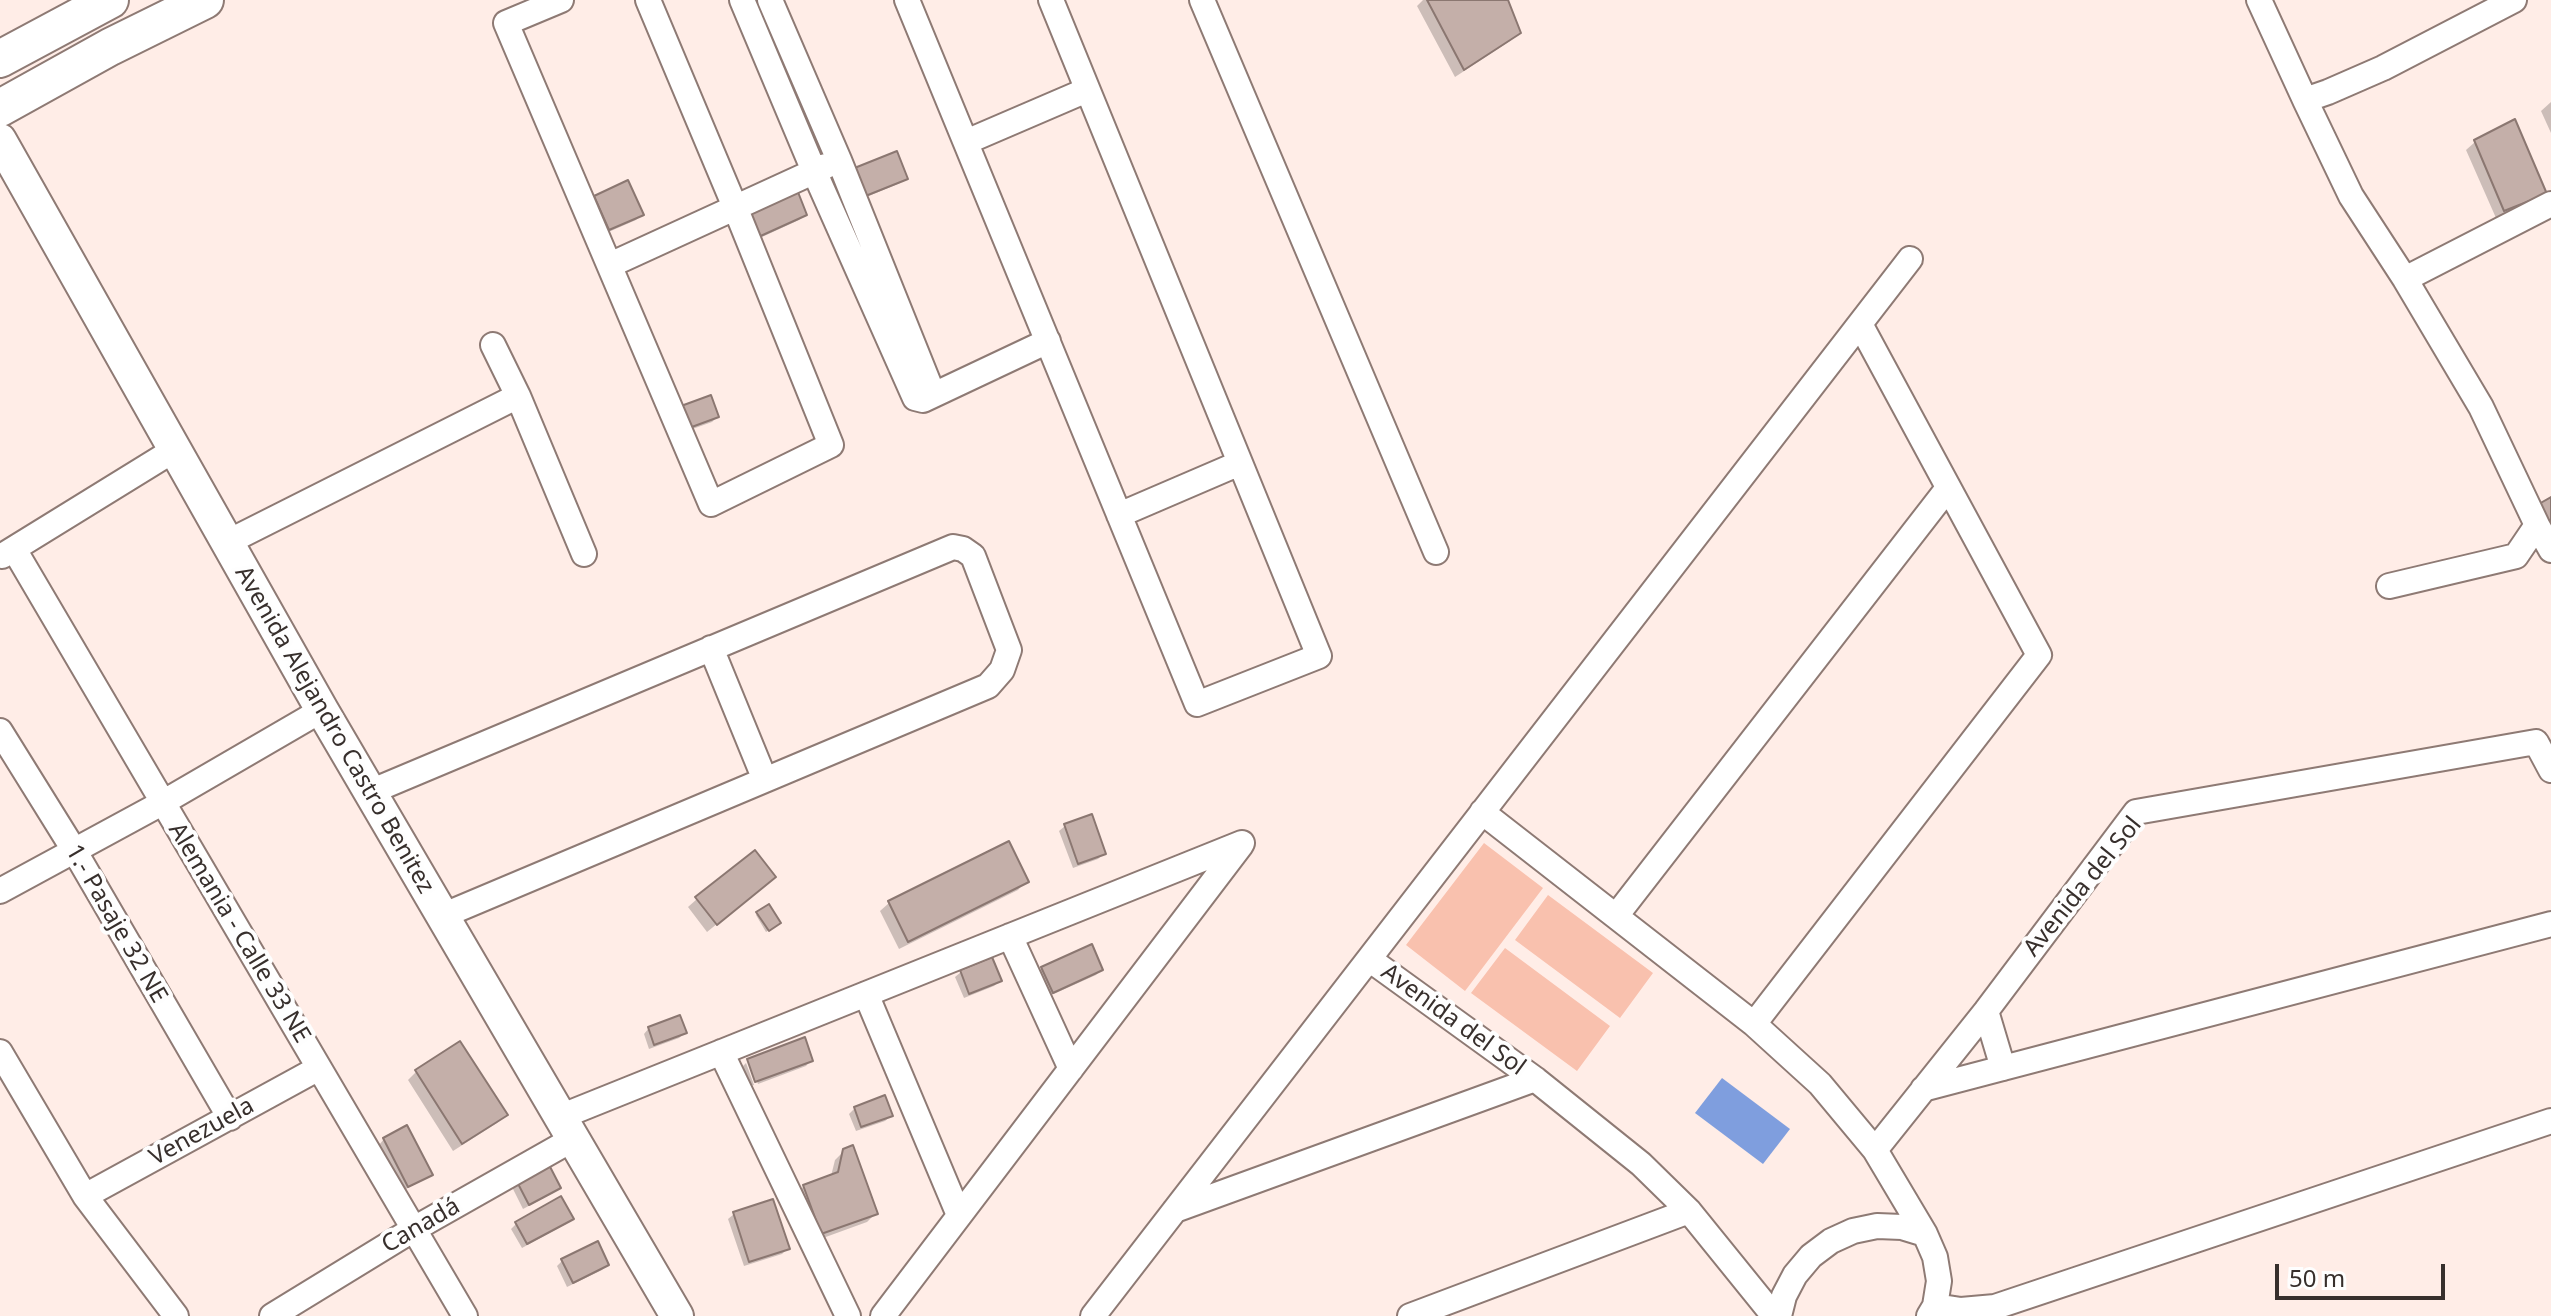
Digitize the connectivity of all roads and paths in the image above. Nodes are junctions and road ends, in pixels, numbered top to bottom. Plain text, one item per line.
1 (110, 0) edge
2 (205, 0) edge
3 (561, 0) edge
4 (648, 0) edge
5 (742, 0) edge
6 (770, 0) edge
7 (907, 0) edge
8 (1051, 0) edge
9 (1202, 0) edge
10 (2259, 0) edge
11 (2514, 0) edge
12 (0, 59) edge
13 (1087, 90) junction
14 (2305, 100) junction
15 (0, 108) edge
16 (0, 140) edge
17 (966, 142) junction
18 (839, 160) junction
19 (814, 171) junction
20 (2551, 204) edge
21 (735, 207) junction
22 (1910, 259) dead end
23 (610, 265) junction
24 (2405, 279) junction
25 (1860, 324) junction
26 (1048, 341) junction
27 (493, 345) dead end
28 (933, 394) junction
29 (518, 396) junction
30 (174, 450) junction
31 (1240, 463) junction
32 (1948, 488) junction
33 (1119, 515) junction
34 (2537, 525) junction
35 (226, 543) junction
36 (2551, 550) edge
37 (1436, 552) dead end
38 (7, 553) edge
39 (584, 554) dead end
40 (2389, 586) dead end
41 (711, 648) junction
42 (322, 710) junction
43 (0, 731) edge
44 (2551, 770) edge
45 (765, 780) junction
46 (370, 792) junction
47 (162, 803) junction
48 (1482, 812) junction
49 (74, 850) junction
50 (0, 891) edge
51 (442, 916) junction
52 (1616, 916) junction
53 (2551, 924) edge
54 (1010, 936) junction
55 (1369, 959) junction
56 (866, 994) junction
57 (1986, 1011) junction
58 (1754, 1024) junction
59 (721, 1052) junction
60 (2, 1059) edge
61 (319, 1068) junction
62 (2003, 1068) junction
63 (1071, 1069) junction
64 (1535, 1079) junction
65 (1923, 1089) junction
66 (230, 1118) junction
67 (2551, 1121) edge
68 (566, 1128) junction
69 (1875, 1150) junction
70 (85, 1196) junction
71 (1175, 1210) junction
72 (1689, 1211) junction
73 (959, 1215) junction
74 (414, 1229) junction
75 (1925, 1234) junction
76 (1932, 1311) edge
77 (176, 1316) edge
78 (272, 1316) edge
79 (465, 1316) edge
80 (677, 1316) edge
81 (848, 1316) edge
82 (883, 1316) edge
83 (1093, 1316) edge
84 (1410, 1316) edge
85 (1777, 1316) edge

1 - 12 main road
2 - 15 main road
3 - 23 street
4 - 21 street
5 - 19 street
6 - 18 street
7 - 17 street
8 - 13 street
9 - 37 street
10 - 14 street
11 - 14 street
13 - 17 street
13 - 31 street
14 - 24 street
16 - 30 street, Avenida Alejandro Castro Benitez
17 - 26 street
18 - 19 street
18 - 28 street
19 - 21 street
19 - 28 street
20 - 24 street
21 - 23 street
21 - 23 street
22 - 25 street, Avenida del Sol
24 - 34 street
25 - 32 street
25 - 48 street, Avenida del Sol
26 - 28 street
26 - 33 street
27 - 29 street
29 - 35 street
29 - 39 street
30 - 35 street, Avenida Alejandro Castro Benitez
30 - 38 street
31 - 33 street
31 - 33 street
32 - 52 street
32 - 58 street
34 - 36 street
34 - 40 street
35 - 42 street, Avenida Alejandro Castro Benitez
38 - 47 street, Alemania - Calle 33 NE
41 - 45 street
41 - 45 street
41 - 46 street
42 - 46 street, Avenida Alejandro Castro Benitez
42 - 47 street
43 - 49 street, 1.- Pasaje 32 NE
44 - 57 street, Avenida del Sol
45 - 51 street
46 - 51 street, Avenida Alejandro Castro Benitez
47 - 49 street
47 - 61 street, Alemania - Calle 33 NE
48 - 52 street
48 - 55 street, Avenida del Sol
49 - 50 street
49 - 66 street, 1.- Pasaje 32 NE
51 - 68 street, Avenida Alejandro Castro Benitez
52 - 58 street
53 - 62 street
54 - 56 street, Canadá
54 - 63 street
54 - 63 street, Canadá
55 - 64 street, Avenida del Sol
55 - 71 street, Avenida del Sol
56 - 59 street, Canadá
56 - 73 street
57 - 62 street
57 - 65 street, Avenida del Sol
58 - 69 street
59 - 68 street, Canadá
59 - 81 street
60 - 70 street
61 - 66 street, Venezuela
61 - 74 street, Alemania - Calle 33 NE
62 - 65 street
63 - 73 street
64 - 71 street
64 - 72 street, Avenida del Sol
65 - 69 street, Avenida del Sol
66 - 70 street, Venezuela
67 - 76 street
68 - 74 street, Canadá
68 - 80 street, Avenida Alejandro Castro Benitez
69 - 75 street
70 - 77 street
71 - 83 street, Avenida del Sol
72 - 84 street
72 - 85 street, Avenida del Sol
73 - 82 street
74 - 78 street, Canadá
74 - 79 street, Alemania - Calle 33 NE
75 - 76 street
75 - 85 street

